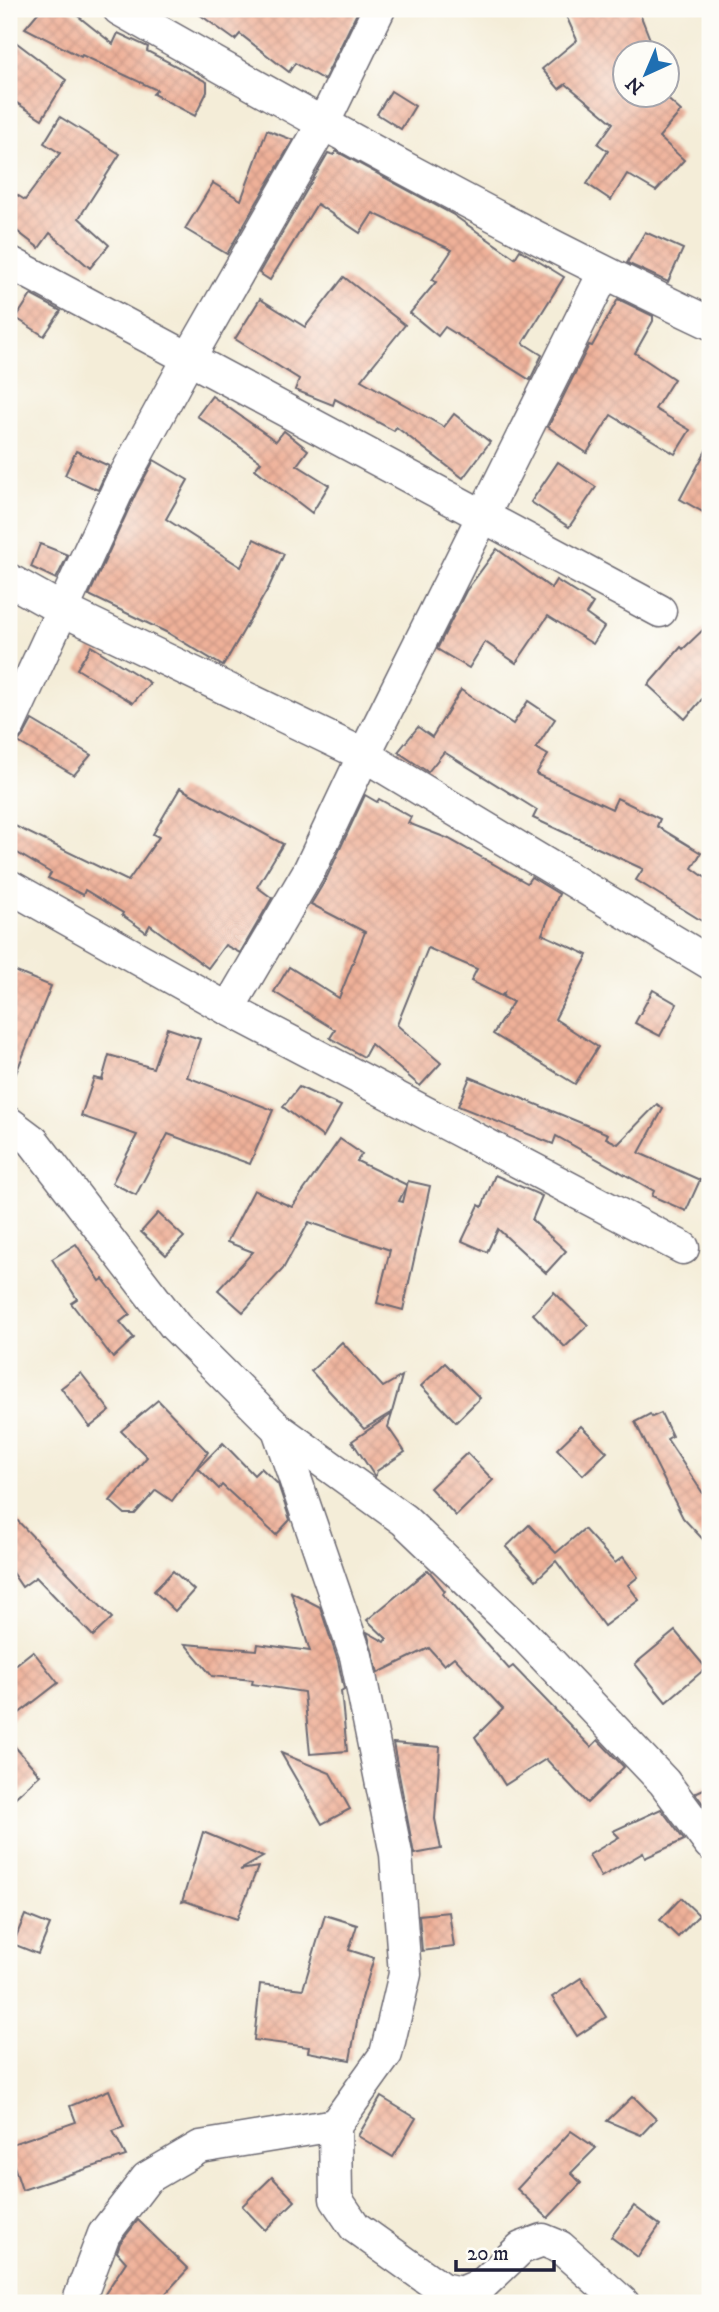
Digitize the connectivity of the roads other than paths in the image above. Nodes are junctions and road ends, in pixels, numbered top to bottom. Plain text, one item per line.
1 (119, 9) edge
2 (379, 9) edge
3 (323, 124) junction
4 (9, 262) edge
5 (604, 273) junction
6 (710, 323) edge
7 (188, 359) junction
8 (483, 514) junction
9 (9, 580) edge
10 (63, 610) junction
11 (660, 611) dead end
12 (9, 725) edge
13 (364, 755) junction
14 (9, 886) edge
15 (710, 963) edge
16 (228, 1009) junction
17 (9, 1123) edge
18 (683, 1248) dead end
19 (278, 1429) junction
20 (710, 1844) edge
21 (335, 2125) junction
22 (78, 2303) edge
23 (623, 2303) edge

1 - 3 street
2 - 3 street
3 - 5 street
3 - 7 street
4 - 7 street
5 - 6 street
5 - 8 street
7 - 8 street
7 - 10 street
8 - 11 street
8 - 13 street
9 - 10 street
10 - 12 street
10 - 13 street
13 - 15 street
13 - 16 street
14 - 16 street
16 - 18 street
17 - 19 street
19 - 20 street
19 - 21 street
21 - 22 street
21 - 23 street

